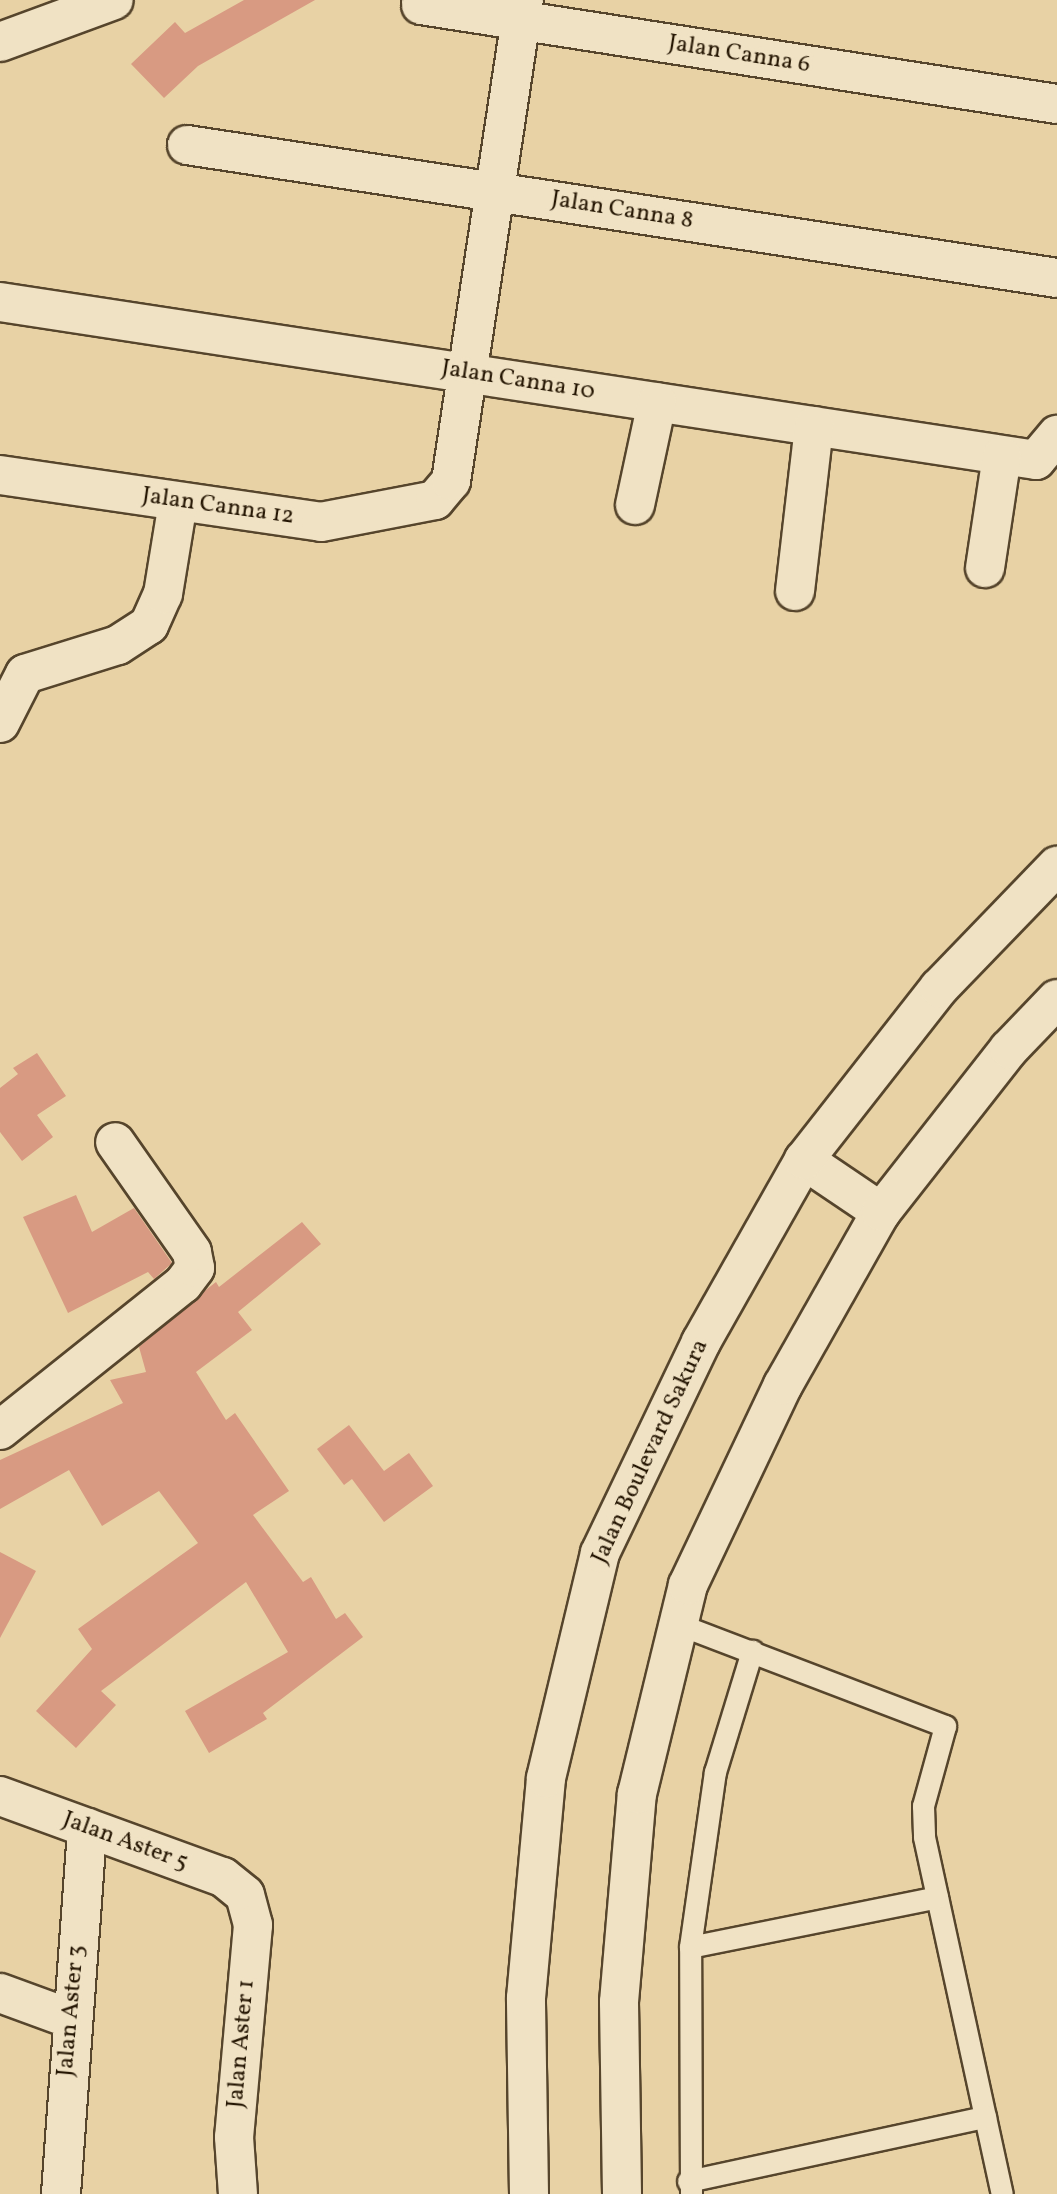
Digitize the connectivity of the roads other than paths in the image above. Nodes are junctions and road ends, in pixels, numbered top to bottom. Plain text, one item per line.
1 (114, 0) edge
2 (421, 5) dead end
3 (522, 10) edge
4 (0, 42) edge
5 (1057, 104) edge
6 (187, 145) dead end
7 (495, 192) junction
8 (1057, 278) edge
9 (0, 302) edge
10 (467, 373) junction
11 (657, 402) junction
12 (814, 426) junction
13 (1032, 450) edge
14 (0, 475) edge
15 (178, 502) junction
16 (635, 505) dead end
17 (985, 568) dead end
18 (794, 591) dead end
19 (12, 672) edge
20 (0, 723) edge
21 (1057, 866) edge
22 (1057, 999) edge
23 (115, 1142) dead end
24 (804, 1160) junction
25 (881, 1212) junction
26 (0, 1430) edge
27 (678, 1624) junction
28 (752, 1651) junction
29 (0, 1796) edge
30 (87, 1828) junction
31 (245, 1895) joint
32 (937, 1897) junction
33 (690, 1947) junction
34 (0, 1993) edge
35 (0, 2015) edge
36 (71, 2019) junction
37 (985, 2118) junction
38 (690, 2188) edge
39 (61, 2194) edge
40 (238, 2194) edge
41 (529, 2194) edge
42 (622, 2194) edge
43 (1002, 2194) edge

1 - 4 street
2 - 3 street, Jalan Canna 6
3 - 5 street, Jalan Canna 6
3 - 7 street
6 - 7 street, Jalan Canna 8
7 - 8 street, Jalan Canna 8
7 - 10 street
9 - 10 street, Jalan Canna 10
10 - 11 street, Jalan Canna 10
10 - 15 street, Jalan Canna 12
11 - 12 street, Jalan Canna 10
11 - 16 street
12 - 13 street, Jalan Canna 10
12 - 18 street
13 - 17 street
14 - 15 street, Jalan Canna 12
15 - 19 street
19 - 20 street
21 - 24 street, Jalan Boulevard Sakura
22 - 25 street
23 - 26 street
24 - 25 street
24 - 41 street, Jalan Boulevard Sakura
25 - 27 street
27 - 28 lane
27 - 42 street
28 - 32 lane
28 - 33 lane
29 - 30 street, Jalan Aster 5
30 - 31 street, Jalan Aster 5
30 - 36 street, Jalan Aster 3
31 - 40 street, Jalan Aster 1
32 - 33 lane
32 - 37 lane
33 - 38 lane
34 - 36 street
35 - 36 street
36 - 39 street, Jalan Aster 3
37 - 38 lane
37 - 43 lane

